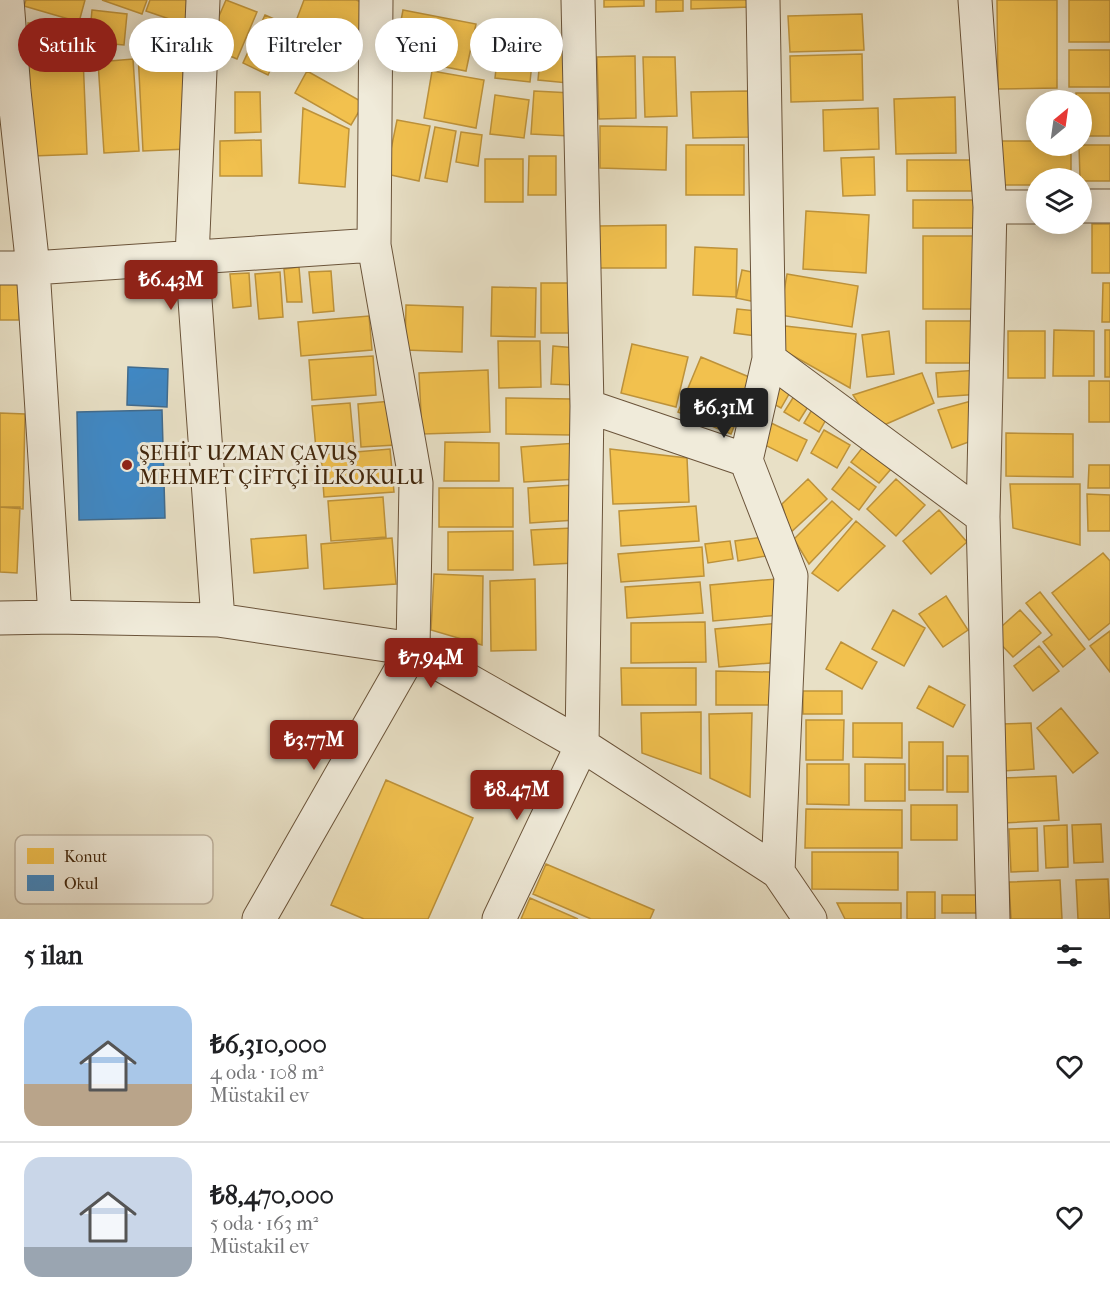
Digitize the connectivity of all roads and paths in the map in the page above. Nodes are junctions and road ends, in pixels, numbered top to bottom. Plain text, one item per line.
1 (7, 0) edge
2 (203, 0) edge
3 (376, 0) edge
4 (578, 0) edge
5 (763, 0) edge
6 (975, 0) edge
7 (1092, 206) edge
8 (1110, 206) edge
9 (990, 207) junction
10 (1026, 207) edge
11 (374, 245) junction
12 (192, 258) junction
13 (0, 268) edge
14 (33, 268) junction
15 (769, 359) junction
16 (587, 406) junction
17 (746, 460) junction
18 (983, 517) junction
19 (55, 617) junction
20 (0, 618) edge
21 (218, 620) junction
22 (413, 649) junction
23 (582, 745) junction
24 (778, 872) junction
25 (259, 919) edge
26 (499, 919) edge
27 (810, 919) edge
28 (993, 919) edge

1 - 14 street
2 - 12 street
3 - 11 street
4 - 16 street
5 - 15 street
6 - 9 street
7 - 8 street
9 - 10 street
9 - 18 street
11 - 12 street
11 - 22 street
12 - 14 street
12 - 21 street
13 - 14 street
14 - 19 street
15 - 17 street
15 - 18 street
16 - 17 street
16 - 23 street
17 - 24 street
18 - 28 street
19 - 20 street
19 - 21 street
21 - 22 street
22 - 23 street
22 - 25 street
23 - 24 street
23 - 26 street
24 - 27 street

